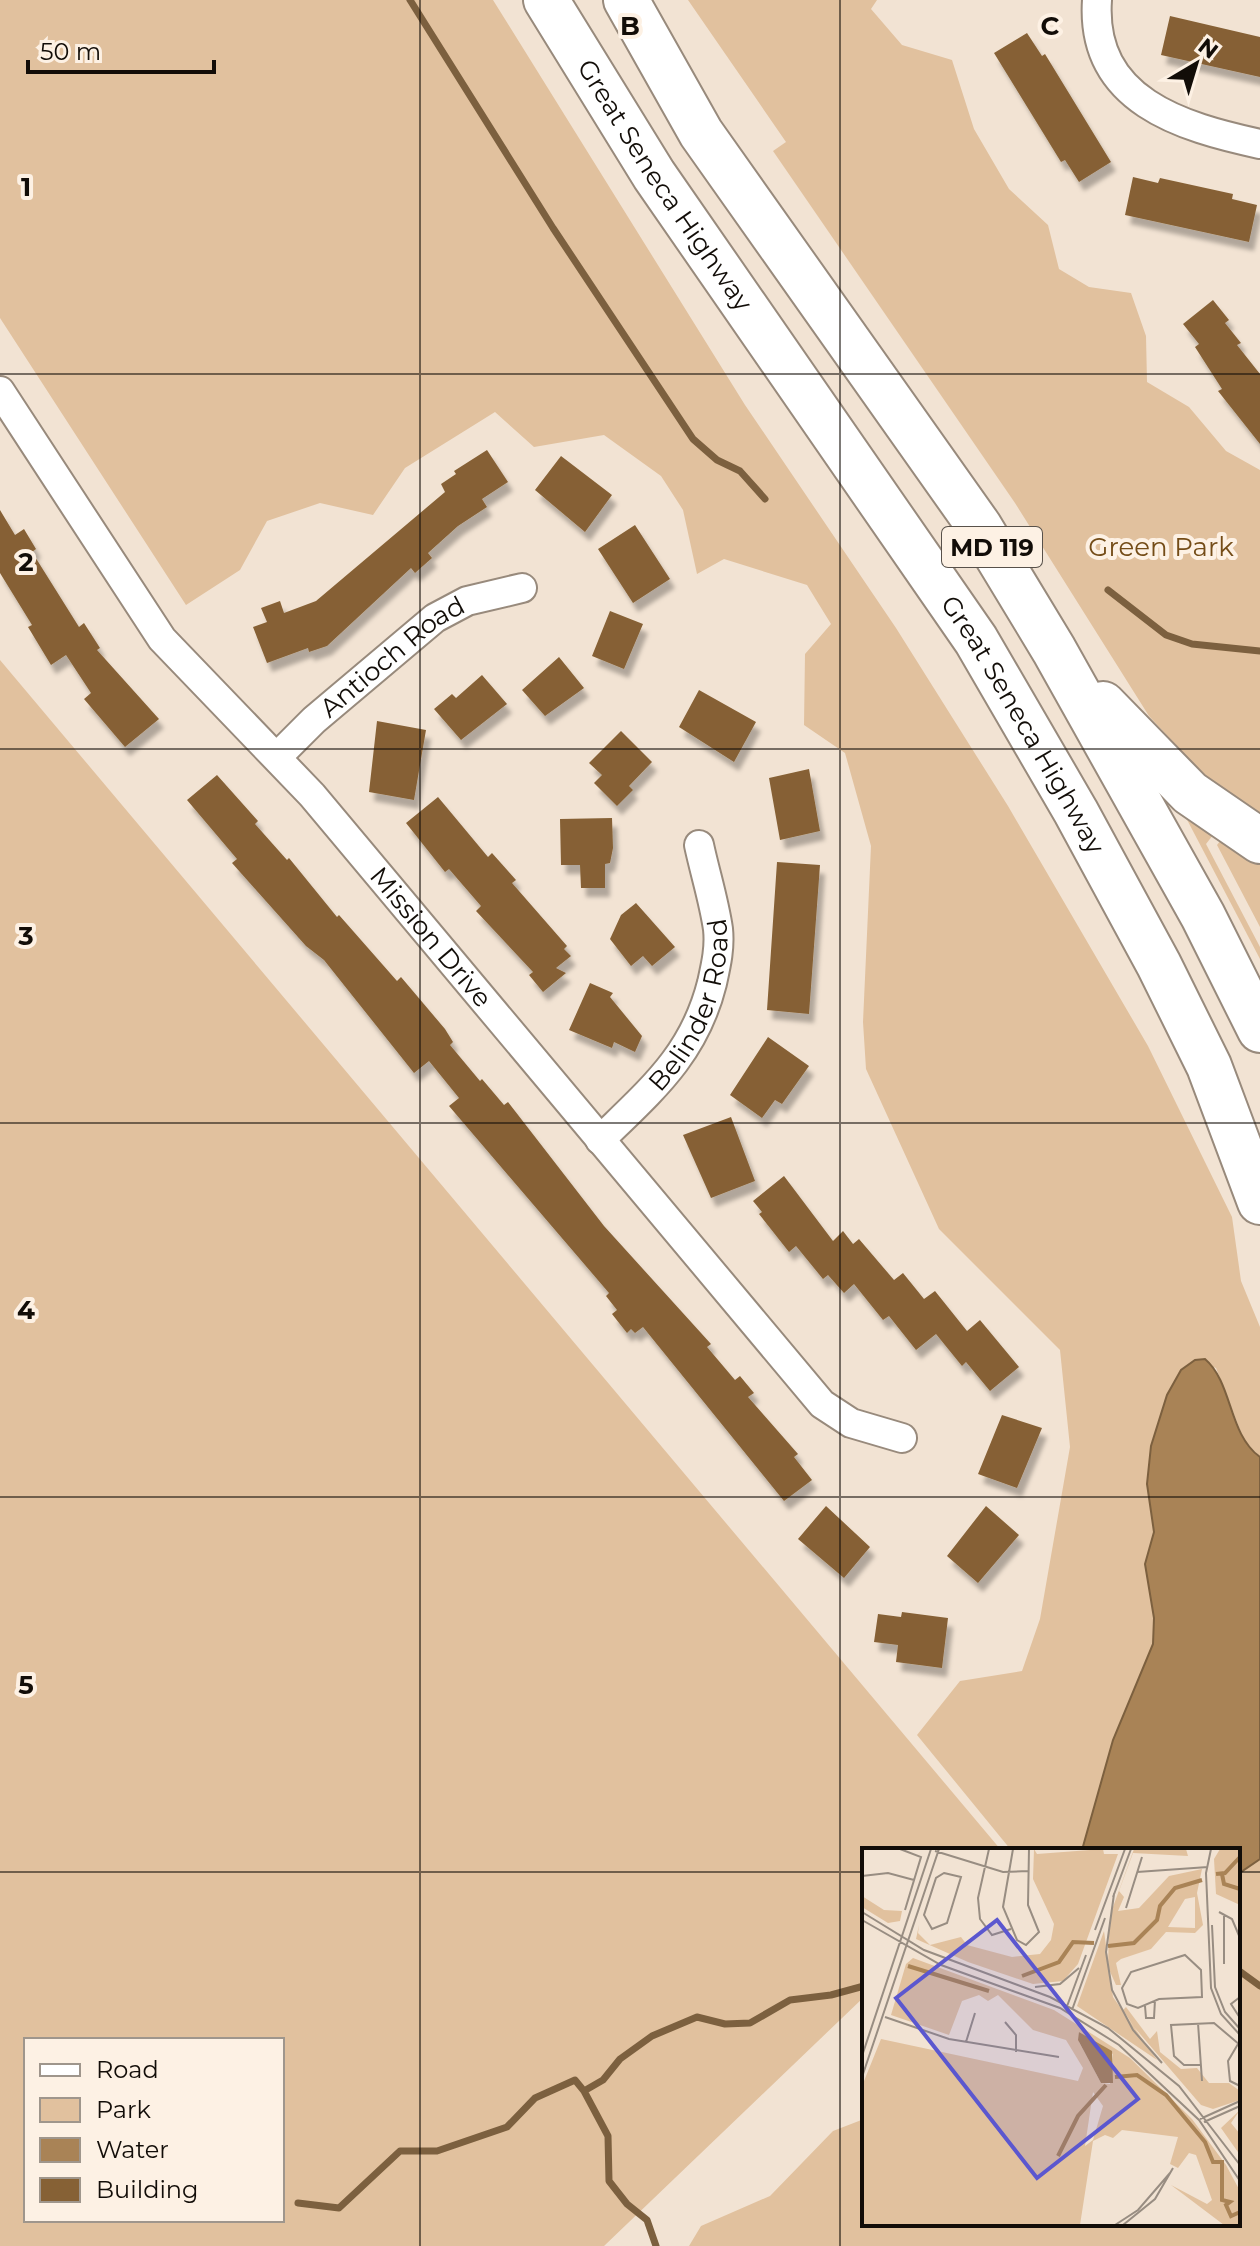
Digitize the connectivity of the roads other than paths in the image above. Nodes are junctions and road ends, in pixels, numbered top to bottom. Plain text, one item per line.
1 (546, 0) edge
2 (626, 0) edge
3 (1097, 0) edge
4 (1260, 144) edge
5 (0, 391) edge
6 (522, 588) dead end
7 (1054, 650) junction
8 (278, 756) junction
9 (1260, 841) edge
10 (699, 845) dead end
11 (1260, 1030) edge
12 (1245, 1112) edge
13 (600, 1140) junction
14 (1257, 1183) edge
15 (902, 1438) dead end

1 - 12 main road, Great Seneca Highway / MD 119
2 - 7 main road, MD 119
3 - 4 street
5 - 8 street, Mission Drive
6 - 8 street, Antioch Road
7 - 9 main road
7 - 11 main road, MD 119
8 - 13 street, Mission Drive
10 - 13 street, Belinder Road
12 - 14 main road, Great Seneca Highway / MD 119
13 - 15 street, Mission Drive

